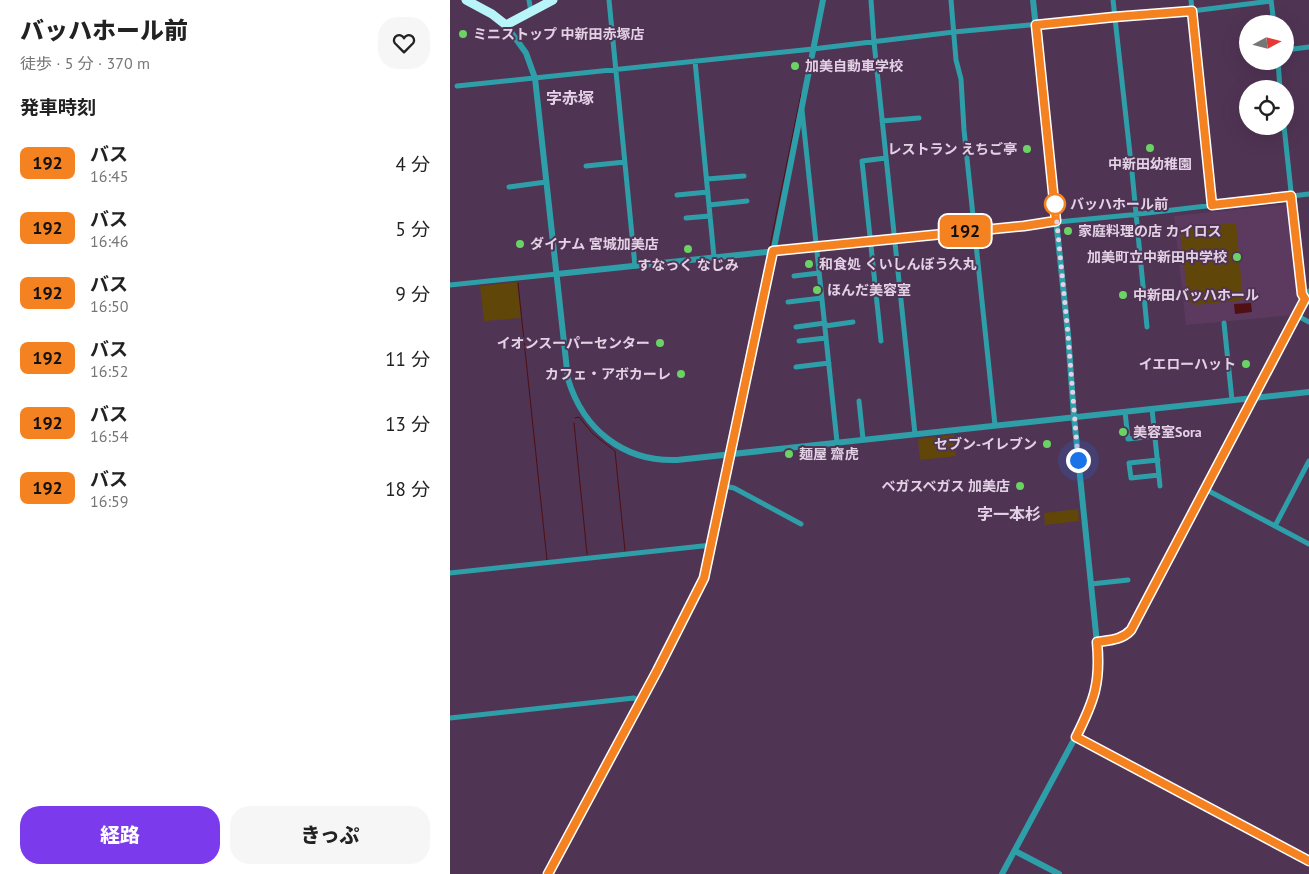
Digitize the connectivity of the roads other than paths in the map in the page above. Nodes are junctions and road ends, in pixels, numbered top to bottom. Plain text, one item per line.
1 (466, 0) edge
2 (529, 0) edge
3 (553, 0) edge
4 (609, 0) edge
5 (823, 0) edge
6 (871, 0) edge
7 (952, 0) edge
8 (1034, 0) edge
9 (1113, 0) edge
10 (1191, 0) edge
11 (1271, 0) edge
12 (1192, 11) junction
13 (531, 12) junction
14 (1273, 15) edge
15 (1114, 17) junction
16 (506, 25) junction
17 (1036, 25) junction
18 (954, 32) junction
19 (874, 42) junction
20 (1309, 47) edge
21 (813, 49) junction
22 (1294, 49) edge
23 (695, 61) junction
24 (615, 69) junction
25 (535, 78) junction
26 (458, 86) dead end
27 (802, 110) junction
28 (919, 118) dead end
29 (882, 122) junction
30 (1285, 135) edge
31 (886, 158) junction
32 (625, 162) junction
33 (586, 166) dead end
34 (744, 176) dead end
35 (706, 179) junction
36 (546, 182) junction
37 (509, 187) dead end
38 (708, 192) junction
39 (1309, 194) edge
40 (677, 195) dead end
41 (1291, 196) junction
42 (747, 201) dead end
43 (709, 205) junction
44 (1212, 205) junction
45 (1135, 214) junction
46 (710, 216) junction
47 (686, 218) dead end
48 (1056, 221) junction
49 (975, 230) junction
50 (895, 238) junction
51 (871, 241) junction
52 (817, 247) junction
53 (773, 251) junction
54 (714, 257) junction
55 (636, 266) junction
56 (819, 273) junction
57 (557, 274) junction
58 (794, 276) dead end
59 (450, 285) edge
60 (1309, 292) edge
61 (822, 298) junction
62 (1307, 300) edge
63 (788, 302) dead end
64 (1296, 315) junction
65 (853, 322) dead end
66 (1309, 322) edge
67 (1224, 323) dead end
68 (825, 325) junction
69 (796, 327) dead end
70 (1147, 327) dead end
71 (826, 338) junction
72 (800, 341) dead end
73 (882, 341) dead end
74 (829, 363) junction
75 (796, 367) dead end
76 (1309, 392) edge
77 (1252, 398) junction
78 (1232, 400) junction
79 (859, 401) dead end
80 (1152, 409) junction
81 (1125, 412) junction
82 (1074, 417) junction
83 (995, 425) junction
84 (915, 434) junction
85 (1155, 436) junction
86 (863, 439) junction
87 (837, 442) junction
88 (732, 453) junction
89 (1158, 460) junction
90 (1309, 461) edge
91 (1159, 475) junction
92 (724, 486) junction
93 (1160, 486) dead end
94 (1205, 489) junction
95 (801, 524) dead end
96 (1275, 526) junction
97 (1309, 544) edge
98 (709, 545) junction
99 (450, 573) edge
100 (1128, 580) dead end
101 (1091, 584) junction
102 (1097, 642) junction
103 (637, 700) junction
104 (450, 718) edge
105 (1076, 737) junction
106 (1015, 851) junction
107 (1309, 861) edge
108 (548, 874) edge
109 (1002, 874) edge
110 (1060, 874) edge

1 - 16 highway
2 - 13 street
3 - 13 highway
4 - 24 street
5 - 21 street
6 - 19 street
7 - 18 street
8 - 17 street
9 - 15 street
10 - 12 street
11 - 12 street
11 - 14 street
12 - 15 street
12 - 44 street
13 - 16 highway
15 - 17 street
15 - 45 street
16 - 25 street
17 - 18 street
17 - 48 street
18 - 19 street
18 - 49 street
19 - 21 street
19 - 29 street
20 - 22 street
21 - 23 street
21 - 27 street
23 - 24 street
23 - 35 street
24 - 25 street
24 - 32 street
25 - 26 street
25 - 36 street
27 - 52 street
27 - 53 street
28 - 29 street
29 - 31 street
30 - 41 street
31 - 50 street
31 - 51 street
32 - 33 street
32 - 55 street
34 - 35 street
35 - 38 street
36 - 37 street
36 - 57 street
38 - 40 street
38 - 43 street
39 - 41 street
41 - 44 street
41 - 62 street
42 - 43 street
43 - 46 street
44 - 45 street
45 - 48 street
45 - 70 street
46 - 47 street
46 - 54 street
48 - 49 street
48 - 82 street
49 - 50 street
49 - 83 street
50 - 51 street
50 - 84 street
51 - 52 street
51 - 73 street
52 - 53 street
52 - 56 street
53 - 54 street
53 - 88 street
54 - 55 street
55 - 57 street
56 - 58 street
56 - 61 street
57 - 59 street
57 - 88 street
60 - 62 street
61 - 63 street
61 - 68 street
62 - 64 street
64 - 66 street
64 - 77 street
65 - 68 street
67 - 78 street
68 - 69 street
68 - 71 street
71 - 72 street
71 - 74 street
74 - 75 street
74 - 87 street
76 - 77 street
77 - 78 street
77 - 94 street
78 - 80 street
79 - 86 street
80 - 81 street
80 - 85 street
81 - 82 street
81 - 85 street
82 - 83 street
82 - 101 street
83 - 84 street
84 - 86 street
85 - 89 street
86 - 87 street
87 - 88 street
88 - 92 street
89 - 91 street
89 - 91 street
90 - 96 street
91 - 93 street
92 - 95 street
92 - 98 street
94 - 96 street
94 - 102 street
96 - 97 street
98 - 99 street
98 - 103 street
100 - 101 street
101 - 102 street
102 - 105 street
103 - 104 street
103 - 108 street
105 - 106 street
105 - 107 street
106 - 109 street
106 - 110 street

